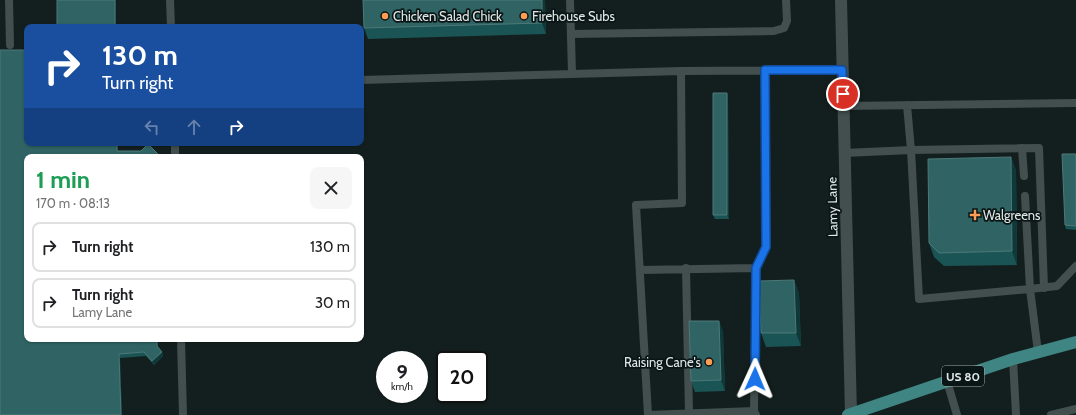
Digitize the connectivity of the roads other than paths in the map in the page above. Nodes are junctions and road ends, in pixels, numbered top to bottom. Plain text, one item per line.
1 (9, 0) edge
2 (170, 0) edge
3 (570, 0) edge
4 (786, 0) edge
5 (841, 0) edge
6 (171, 24) edge
7 (571, 34) junction
8 (10, 45) dead end
9 (681, 70) junction
10 (765, 70) junction
11 (842, 70) junction
12 (572, 74) junction
13 (364, 80) edge
14 (1076, 103) edge
15 (907, 105) junction
16 (843, 106) junction
17 (1022, 148) junction
18 (911, 150) junction
19 (844, 153) junction
20 (1024, 176) dead end
21 (1025, 196) dead end
22 (1076, 266) edge
23 (686, 268) junction
24 (756, 268) junction
25 (640, 270) junction
26 (1044, 288) junction
27 (1030, 289) junction
28 (181, 342) edge
29 (1076, 342) edge
30 (1038, 352) junction
31 (1013, 359) junction
32 (947, 381) junction
33 (1076, 409) edge
34 (689, 413) junction
35 (755, 413) edge
36 (183, 415) edge
37 (648, 415) edge
38 (850, 415) edge
39 (957, 415) edge
40 (1016, 415) edge
41 (1051, 415) edge

1 - 8 lane
2 - 6 lane
3 - 7 lane
4 - 7 lane
5 - 11 street, Lamy Lane
7 - 12 lane
9 - 10 lane
9 - 12 lane
9 - 25 lane
10 - 11 lane
10 - 24 lane
11 - 16 street, Lamy Lane
12 - 13 lane
14 - 15 lane
15 - 16 lane
15 - 18 lane
16 - 19 street, Lamy Lane
17 - 18 lane
17 - 20 lane
17 - 26 lane
18 - 19 lane
18 - 27 lane
19 - 38 street, Lamy Lane
21 - 27 lane
22 - 26 lane
23 - 24 lane
23 - 25 lane
23 - 34 lane
24 - 35 lane
25 - 37 lane
26 - 27 lane
27 - 30 lane
28 - 36 lane
29 - 30 main road, US 80
30 - 31 main road, US 80
31 - 32 main road, US 80
31 - 40 lane
32 - 38 main road, US 80
32 - 39 lane
33 - 41 lane
34 - 35 lane
34 - 37 lane

